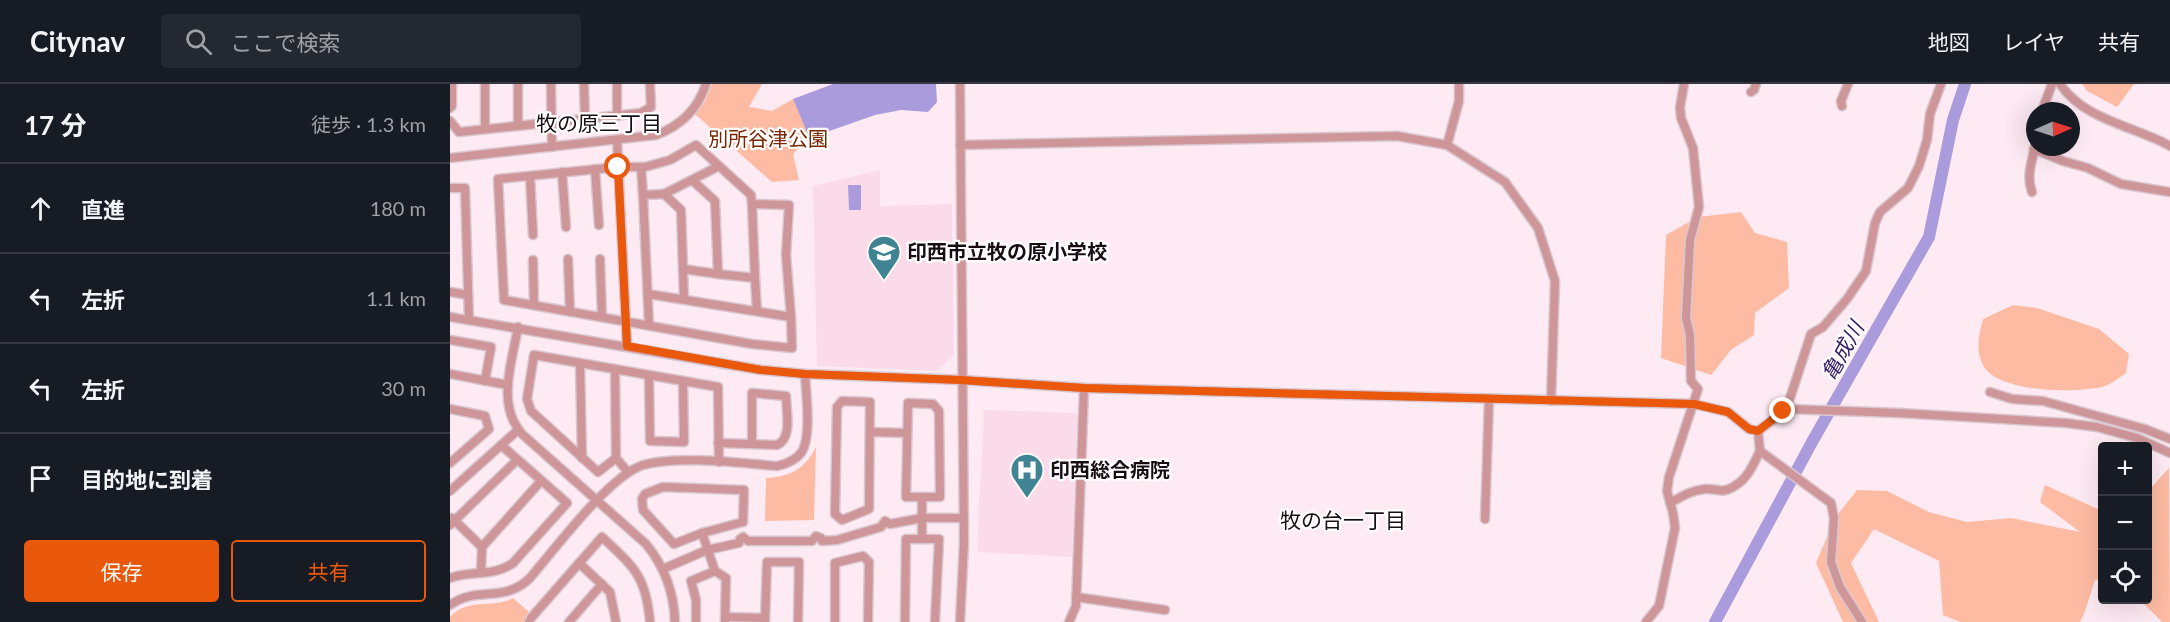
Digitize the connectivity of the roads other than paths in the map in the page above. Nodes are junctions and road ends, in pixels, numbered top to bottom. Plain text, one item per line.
1 (452, 84) edge
2 (484, 84) edge
3 (518, 84) edge
4 (551, 84) edge
5 (584, 84) edge
6 (617, 84) edge
7 (650, 84) edge
8 (706, 84) edge
9 (960, 84) edge
10 (1459, 84) edge
11 (1684, 84) edge
12 (1848, 84) edge
13 (1941, 84) edge
14 (2052, 84) edge
15 (2060, 84) edge
16 (2045, 102) edge
17 (1842, 106) dead end
18 (450, 108) edge
19 (617, 116) junction
20 (585, 119) junction
21 (450, 121) edge
22 (551, 123) junction
23 (518, 126) junction
24 (485, 129) junction
25 (617, 140) junction
26 (960, 145) junction
27 (1447, 145) junction
28 (2170, 146) edge
29 (552, 147) junction
30 (2033, 156) edge
31 (2054, 156) edge
32 (450, 158) edge
33 (719, 166) junction
34 (618, 167) junction
35 (641, 167) junction
36 (595, 169) junction
37 (562, 172) junction
38 (530, 176) junction
39 (692, 180) junction
40 (450, 188) edge
41 (2032, 192) dead end
42 (2170, 192) edge
43 (664, 194) junction
44 (643, 195) junction
45 (752, 204) junction
46 (599, 225) dead end
47 (566, 227) dead end
48 (533, 235) dead end
49 (568, 259) dead end
50 (600, 259) dead end
51 (533, 260) dead end
52 (683, 268) junction
53 (718, 274) junction
54 (755, 278) junction
55 (450, 292) edge
56 (648, 294) junction
57 (468, 295) junction
58 (684, 299) junction
59 (534, 305) junction
60 (757, 311) junction
61 (570, 312) junction
62 (450, 317) edge
63 (602, 317) junction
64 (791, 317) junction
65 (469, 320) junction
66 (625, 321) junction
67 (649, 326) junction
68 (518, 327) junction
69 (450, 340) edge
70 (627, 346) junction
71 (580, 363) junction
72 (615, 369) junction
73 (805, 374) junction
74 (450, 375) edge
75 (649, 375) junction
76 (961, 380) junction
77 (485, 381) junction
78 (683, 381) junction
79 (508, 385) junction
80 (1084, 388) junction
81 (1990, 392) dead end
82 (1489, 399) junction
83 (1551, 400) junction
84 (1694, 404) junction
85 (450, 409) edge
86 (1788, 409) junction
87 (518, 430) junction
88 (1758, 431) junction
89 (870, 432) junction
90 (907, 433) junction
91 (2170, 440) edge
92 (718, 443) junction
93 (752, 444) junction
94 (501, 445) junction
95 (1760, 451) junction
96 (2170, 453) edge
97 (582, 458) junction
98 (616, 458) junction
99 (517, 460) junction
100 (718, 462) junction
101 (450, 463) edge
102 (628, 472) junction
103 (541, 481) junction
104 (450, 491) edge
105 (922, 497) junction
106 (597, 500) junction
107 (1670, 503) junction
108 (922, 518) junction
109 (963, 518) junction
110 (1485, 519) dead end
111 (451, 520) edge
112 (702, 533) junction
113 (922, 539) junction
114 (482, 547) junction
115 (708, 550) junction
116 (579, 563) junction
117 (663, 569) junction
118 (715, 571) junction
119 (481, 573) junction
120 (450, 578) edge
121 (602, 584) junction
122 (1076, 597) junction
123 (450, 605) edge
124 (1165, 610) dead end
125 (725, 620) edge
126 (765, 620) edge
127 (529, 622) edge
128 (568, 622) edge
129 (616, 622) edge
130 (650, 622) edge
131 (675, 622) edge
132 (696, 622) edge
133 (798, 622) edge
134 (835, 622) edge
135 (868, 622) edge
136 (905, 622) edge
137 (935, 622) edge
138 (960, 622) edge
139 (1069, 622) edge
140 (1646, 622) edge
141 (1862, 622) edge

1 - 18 street
2 - 24 street
3 - 23 street
4 - 22 street
5 - 20 street
6 - 19 street
7 - 19 street
8 - 25 street
9 - 26 street
10 - 27 street
11 - 84 street
12 - 17 street
13 - 86 street
14 - 16 street
15 - 28 street
19 - 20 street
20 - 22 street
21 - 24 street
22 - 23 street
22 - 29 street
23 - 24 street
25 - 29 street
25 - 34 street
26 - 27 street
26 - 76 street
27 - 83 street
29 - 32 street
30 - 41 street
31 - 42 street
33 - 35 street
33 - 39 street
33 - 45 street
34 - 35 street
34 - 36 street
34 - 66 street
35 - 44 street
36 - 37 street
36 - 46 street
37 - 38 street
37 - 47 street
38 - 48 street
38 - 59 street
39 - 43 street
39 - 53 street
40 - 57 street
43 - 44 street
43 - 52 street
44 - 56 street
45 - 54 street
45 - 64 street
49 - 61 street
50 - 63 street
51 - 59 street
52 - 53 street
52 - 58 street
53 - 54 street
54 - 60 street
55 - 57 street
56 - 58 street
56 - 67 street
57 - 65 street
58 - 60 street
59 - 61 street
60 - 64 street
61 - 63 street
62 - 65 street
63 - 66 street
64 - 67 street
65 - 68 street
66 - 67 street
66 - 70 street
68 - 70 street
68 - 79 street
69 - 77 street
70 - 73 street
71 - 72 street
71 - 97 street
71 - 97 street
72 - 75 street
72 - 98 street
73 - 76 street
73 - 100 street
74 - 77 street
75 - 78 street
75 - 78 street
76 - 80 street
76 - 109 street
77 - 79 street
78 - 92 street
79 - 87 street
80 - 82 street
80 - 122 street
81 - 91 street
82 - 83 street
82 - 110 street
83 - 84 street
84 - 88 street
84 - 107 street
85 - 101 street
86 - 88 street
86 - 96 street
87 - 94 street
87 - 106 street
88 - 95 street
89 - 89 street
89 - 90 street
90 - 105 street
90 - 105 street
92 - 93 street
92 - 100 street
93 - 93 street
94 - 99 street
94 - 104 street
95 - 107 street
95 - 141 street
97 - 98 street
98 - 102 street
99 - 103 street
99 - 111 street
100 - 102 street
102 - 106 street
103 - 114 street
103 - 119 street
105 - 108 street
106 - 117 street
106 - 123 street
107 - 140 street
108 - 109 street
108 - 113 street
108 - 115 street
109 - 138 street
111 - 114 street
112 - 112 street
112 - 115 street
113 - 136 street
113 - 137 street
114 - 119 street
115 - 117 street
115 - 118 street
116 - 121 street
116 - 127 street
116 - 130 street
117 - 131 street
118 - 125 street
118 - 132 street
119 - 120 street
121 - 128 street
121 - 129 street
122 - 124 street
122 - 139 street
125 - 126 street
126 - 133 street
134 - 135 street

